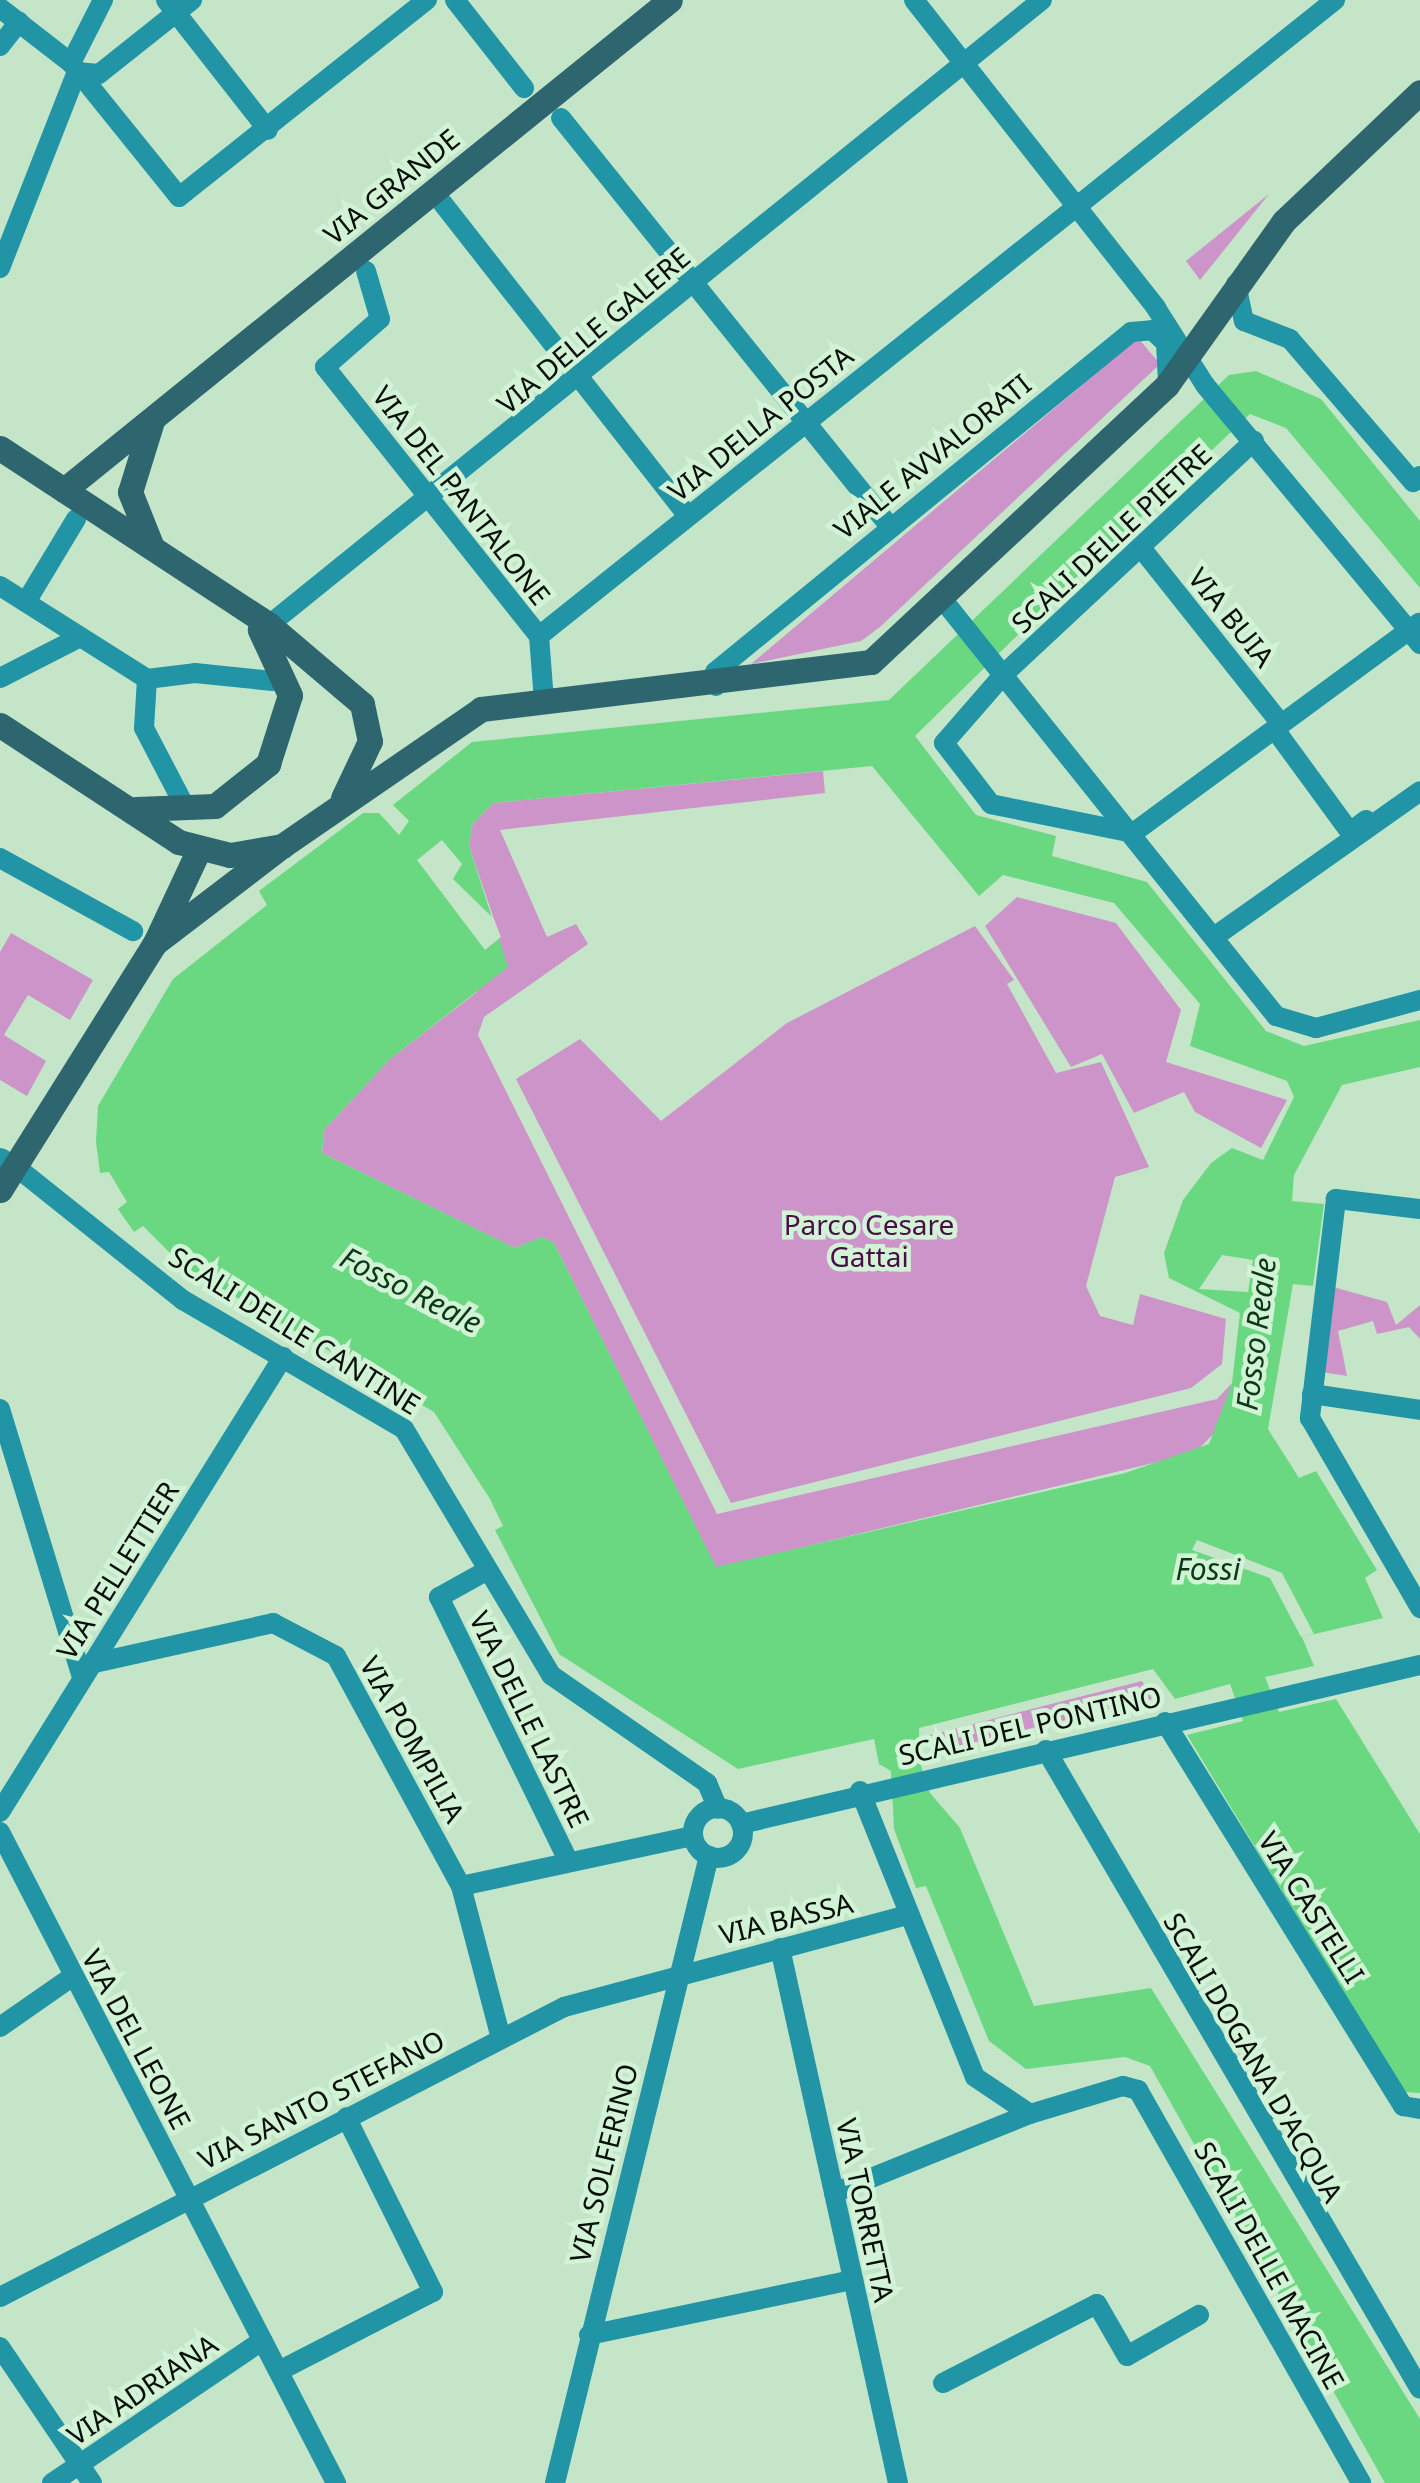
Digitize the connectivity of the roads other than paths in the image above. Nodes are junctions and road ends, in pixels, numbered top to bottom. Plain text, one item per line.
1 (104, 0) edge
2 (427, 0) edge
3 (456, 0) edge
4 (670, 0) edge
5 (914, 0) edge
6 (1042, 0) edge
7 (1335, 0) edge
8 (178, 4) edge
9 (0, 8) edge
10 (19, 22) junction
11 (0, 46) edge
12 (964, 63) junction
13 (74, 67) junction
14 (522, 85) dead end
15 (1420, 92) edge
16 (561, 118) dead end
17 (268, 130) junction
18 (433, 192) junction
19 (1076, 206) junction
20 (0, 268) edge
21 (366, 271) dead end
22 (692, 282) junction
23 (1236, 284) junction
24 (1189, 353) junction
25 (580, 379) junction
26 (1167, 385) junction
27 (152, 420) junction
28 (808, 421) junction
29 (1247, 434) junction
30 (0, 448) edge
31 (1416, 479) edge
32 (64, 490) junction
33 (431, 501) junction
34 (688, 516) junction
35 (76, 519) dead end
36 (891, 528) junction
37 (1142, 549) junction
38 (155, 551) junction
39 (0, 586) edge
40 (943, 600) junction
41 (26, 602) junction
42 (241, 607) junction
43 (269, 626) junction
44 (1416, 632) edge
45 (539, 636) junction
46 (80, 637) junction
47 (1000, 667) junction
48 (0, 678) edge
49 (147, 679) junction
50 (273, 682) dead end
51 (716, 686) junction
52 (544, 701) junction
53 (0, 725) edge
54 (1277, 726) junction
55 (1420, 791) edge
56 (182, 801) dead end
57 (340, 802) junction
58 (132, 808) junction
59 (1374, 823) junction
60 (1133, 833) junction
61 (282, 846) junction
62 (198, 851) junction
63 (0, 858) edge
64 (144, 937) junction
65 (1214, 938) junction
66 (1420, 1000) edge
67 (6, 1161) edge
68 (0, 1190) edge
69 (1420, 1209) edge
70 (283, 1357) junction
71 (1312, 1394) junction
72 (0, 1409) edge
73 (1420, 1410) edge
74 (486, 1572) junction
75 (1420, 1608) edge
76 (1420, 1666) edge
77 (86, 1671) junction
78 (1170, 1721) junction
79 (1046, 1750) junction
80 (860, 1791) junction
81 (718, 1809) junction
82 (0, 1812) edge
83 (741, 1824) junction
84 (0, 1832) edge
85 (693, 1836) junction
86 (708, 1856) junction
87 (568, 1860) junction
88 (461, 1886) junction
89 (908, 1915) junction
90 (780, 1948) junction
91 (678, 1974) junction
92 (73, 1976) junction
93 (0, 2027) edge
94 (501, 2038) junction
95 (1420, 2108) edge
96 (1030, 2114) junction
97 (346, 2117) junction
98 (834, 2193) junction
99 (189, 2198) junction
100 (853, 2280) junction
101 (0, 2297) edge
102 (1199, 2315) dead end
103 (589, 2335) junction
104 (262, 2342) junction
105 (0, 2348) edge
106 (279, 2372) junction
107 (944, 2384) dead end
108 (1420, 2389) edge
109 (79, 2464) junction
110 (1356, 2481) edge
111 (52, 2483) edge
112 (92, 2483) edge
113 (336, 2483) edge
114 (554, 2483) edge
115 (898, 2483) edge

1 - 13 street
2 - 17 street
3 - 14 street
4 - 18 street, VIA GRANDE
5 - 12 street
6 - 12 street, VIA DELLE GALERE
7 - 19 street, VIA DELLA POSTA
8 - 13 street
8 - 17 street
9 - 10 street
10 - 11 street
10 - 13 street
12 - 19 street
12 - 22 street, VIA DELLE GALERE
13 - 17 street
13 - 20 street
15 - 23 street
16 - 22 street
18 - 25 street
18 - 27 street, VIA GRANDE
19 - 24 street
19 - 28 street, VIA DELLA POSTA
21 - 33 street, VIA DEL PANTALONE
22 - 25 street, VIA DELLE GALERE
22 - 28 street
23 - 24 street
23 - 31 street
24 - 26 street
24 - 29 street
25 - 33 street, VIA DELLE GALERE
25 - 34 street
26 - 36 street, VIALE AVVALORATI
26 - 40 street
27 - 32 street, VIA GRANDE
27 - 38 street
28 - 34 street, VIA DELLA POSTA
28 - 36 street
29 - 37 street, SCALI DELLE PIETRE
29 - 44 street
30 - 32 street
32 - 38 street
33 - 43 street, VIA DELLE GALERE
33 - 45 street, VIA DEL PANTALONE
34 - 45 street, VIA DELLA POSTA
35 - 41 street
36 - 51 street, VIALE AVVALORATI
37 - 47 street, SCALI DELLE PIETRE
37 - 54 street, VIA BUIA
38 - 42 street
39 - 41 street
40 - 47 street
40 - 51 street
41 - 46 street
42 - 43 street
42 - 58 street
43 - 57 street
44 - 54 street
45 - 52 street
46 - 48 street
46 - 49 street
47 - 60 street
47 - 60 street, SCALI DELLE PIETRE
49 - 50 street
49 - 56 street
51 - 52 street
52 - 57 street
53 - 58 street
54 - 59 street, VIA BUIA
54 - 60 street
55 - 59 street
57 - 61 street
58 - 62 street
59 - 65 street
60 - 65 street
61 - 62 street
61 - 64 street
62 - 64 street
63 - 64 street
64 - 67 street
65 - 66 street
67 - 68 street
67 - 70 street, SCALI DELLE CANTINE
69 - 71 street
70 - 74 street, SCALI DELLE CANTINE
70 - 77 street, VIA PELLETTIER
71 - 73 street
71 - 75 street
72 - 77 street
74 - 81 street, SCALI DELLE CANTINE
74 - 87 street, VIA DELLE LASTRE
76 - 78 street, SCALI DEL PONTINO
77 - 82 street, VIA PELLETTIER
77 - 88 street, VIA POMPILIA
78 - 79 street, SCALI DEL PONTINO
78 - 95 street, VIA CASTELLI
79 - 80 street, SCALI DEL PONTINO
79 - 108 street, SCALI DOGANA D'ACQUA
80 - 83 street, SCALI DEL PONTINO
80 - 89 street
81 - 83 street
81 - 85 street
83 - 86 street
84 - 92 street, VIA DEL LEONE
85 - 86 street
85 - 87 street, VIA DELLE LASTRE
86 - 91 street, VIA SOLFERINO
87 - 88 street, VIA DELLE LASTRE
88 - 94 street, VIA POMPILIA
89 - 90 street, VIA BASSA
89 - 96 street
90 - 91 street, VIA BASSA
90 - 98 street, VIA TORRETTA
91 - 94 street, VIA SANTO STEFANO
91 - 103 street, VIA SOLFERINO
92 - 93 street
92 - 99 street, VIA DEL LEONE
94 - 97 street, VIA SANTO STEFANO
96 - 98 street
96 - 110 street, SCALI DELLE MACINE
97 - 99 street, VIA SANTO STEFANO
97 - 106 street
98 - 100 street, VIA TORRETTA
99 - 101 street, VIA SANTO STEFANO
99 - 104 street, VIA DEL LEONE
100 - 103 street
100 - 115 street, VIA TORRETTA
102 - 107 street
103 - 114 street, VIA SOLFERINO
104 - 106 street, VIA DEL LEONE
104 - 109 street, VIA ADRIANA
105 - 109 street
106 - 113 street, VIA DEL LEONE
109 - 111 street, VIA ADRIANA
109 - 112 street

